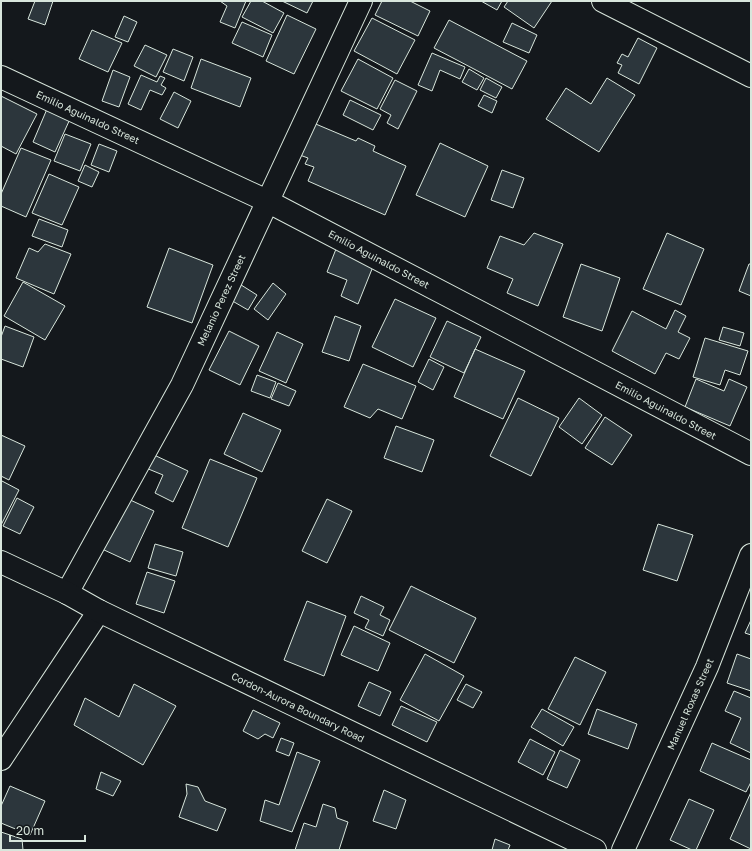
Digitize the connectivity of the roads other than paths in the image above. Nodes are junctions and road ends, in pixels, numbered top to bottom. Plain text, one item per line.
1 (361, 1) edge
2 (603, 1) edge
3 (751, 76) edge
4 (1, 77) edge
5 (267, 201) junction
6 (751, 454) edge
7 (751, 555) edge
8 (1, 562) edge
9 (67, 593) junction
10 (99, 611) junction
11 (1, 759) edge
12 (596, 850) edge
13 (623, 850) edge

1 - 5 street, Melanio Perez Street
2 - 3 street
4 - 5 street, Emilio Aguinaldo Street
5 - 6 street, Emilio Aguinaldo Street
5 - 9 street, Melanio Perez Street
7 - 13 street, Manuel Roxas Street
8 - 9 street, Cordon-Aurora Boundary Road
9 - 10 street, Cordon-Aurora Boundary Road
10 - 11 street
10 - 12 street, Cordon-Aurora Boundary Road

